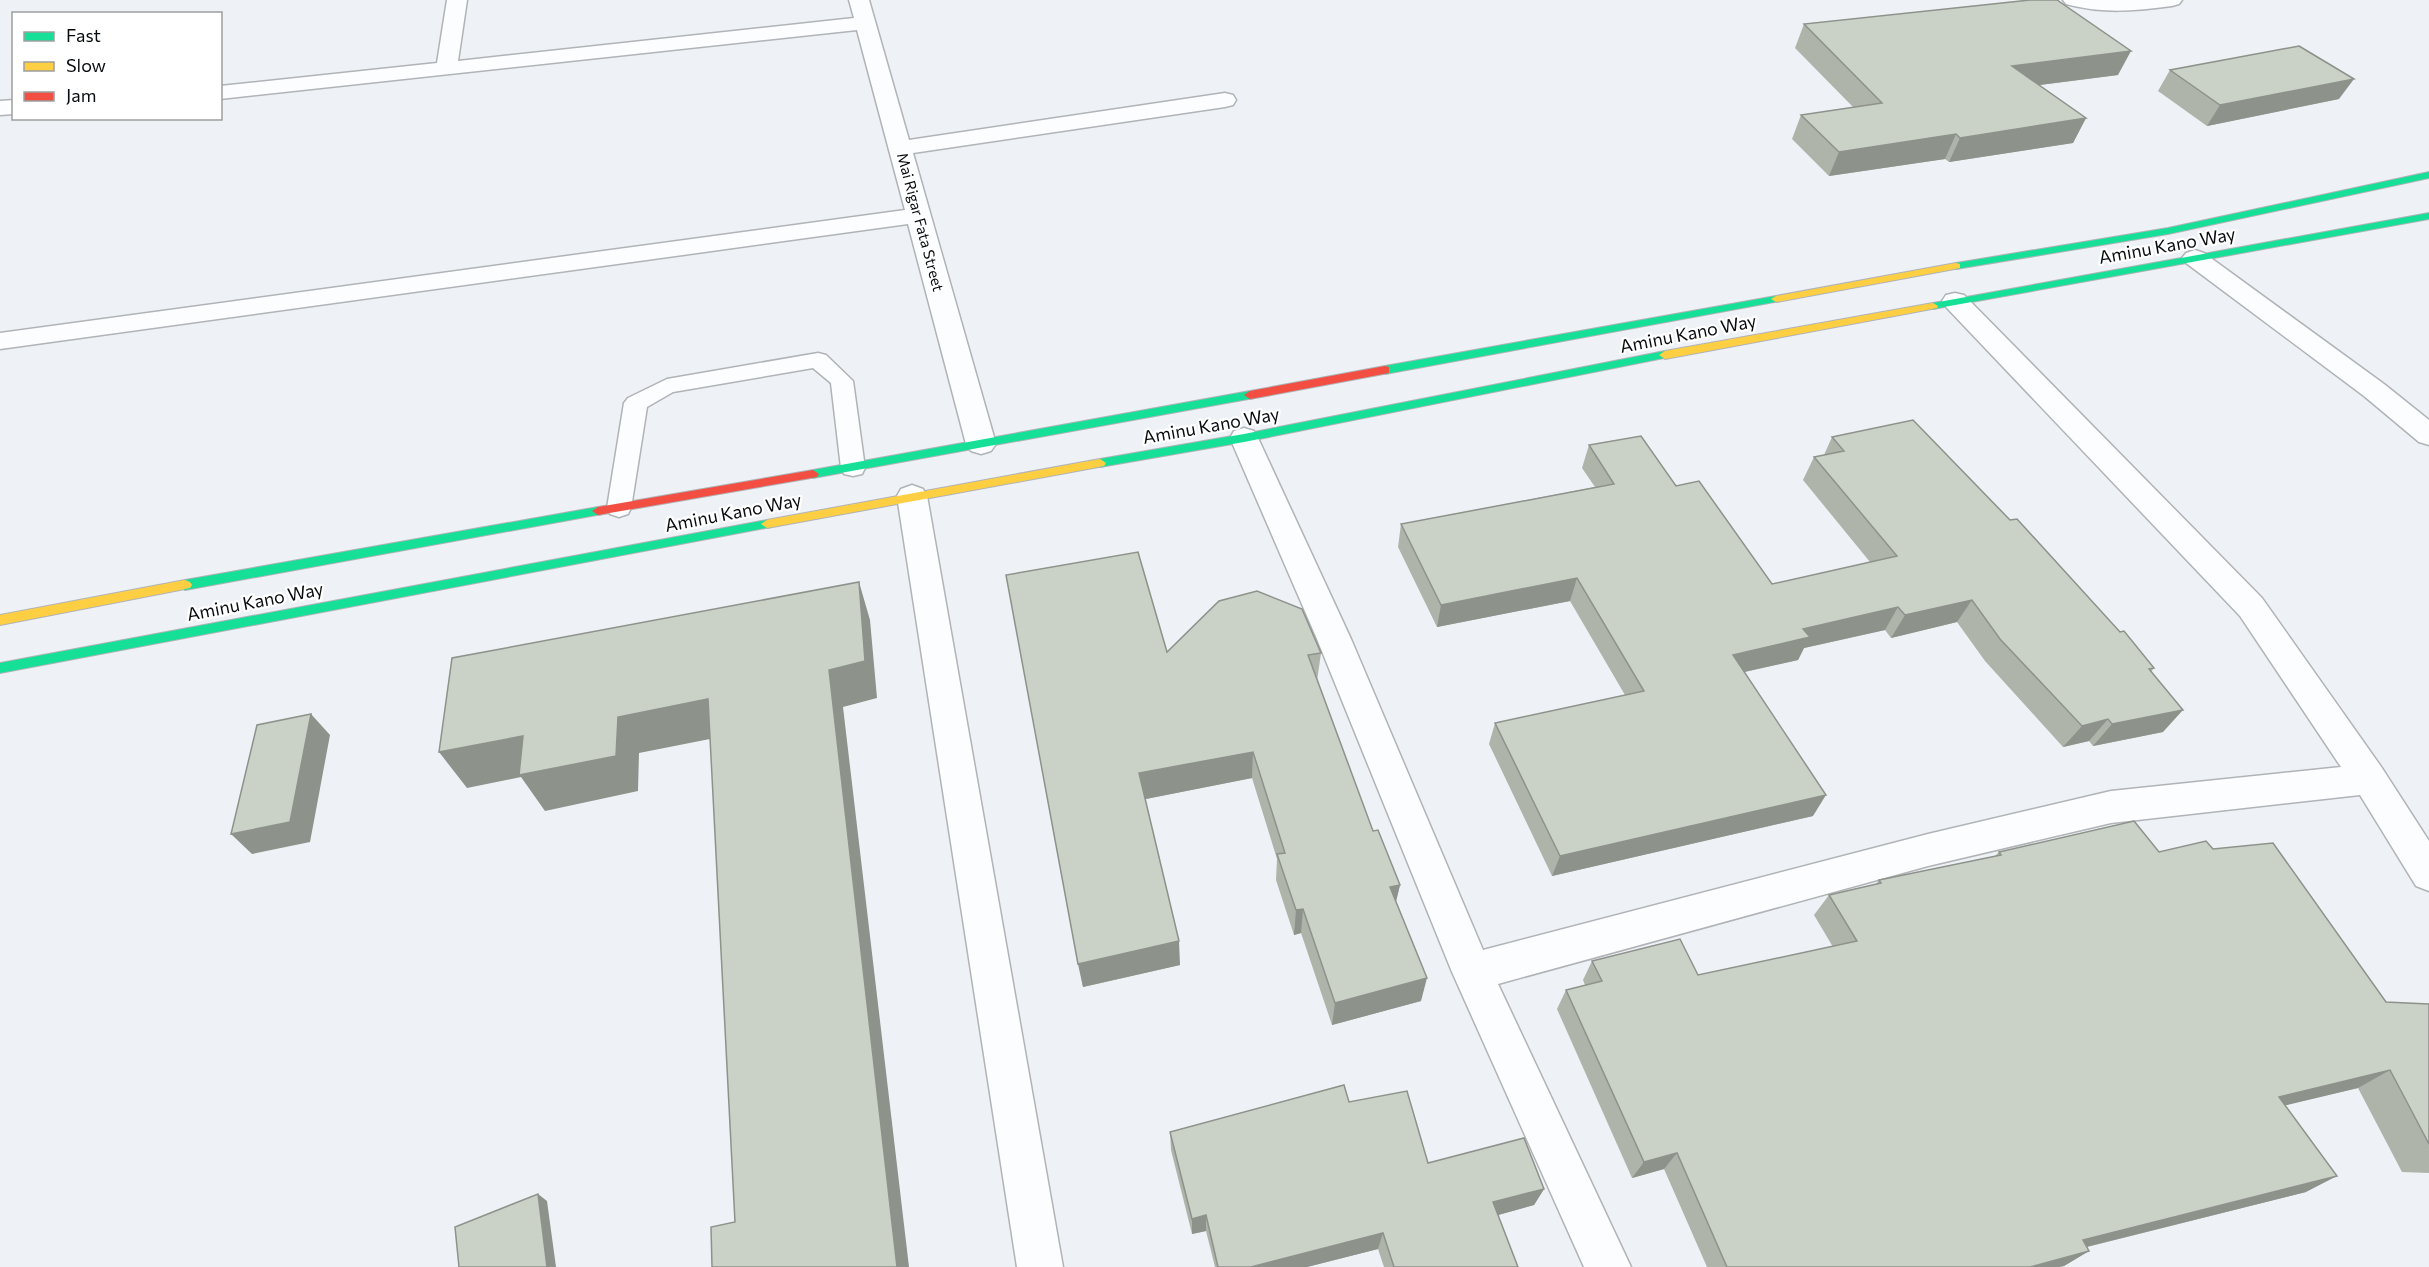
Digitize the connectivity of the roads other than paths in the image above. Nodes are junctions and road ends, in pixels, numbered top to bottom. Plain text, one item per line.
1 (457, 0) edge
2 (859, 0) edge
3 (2073, 0) edge
4 (2172, 0) edge
5 (866, 23) junction
6 (446, 70) junction
7 (222, 93) edge
8 (1225, 100) dead end
9 (901, 148) junction
10 (2429, 175) edge
11 (920, 215) junction
12 (2429, 216) edge
13 (2195, 258) junction
14 (1955, 302) junction
15 (1613, 329) junction
16 (0, 341) edge
17 (1634, 361) junction
18 (2429, 435) edge
19 (1244, 438) junction
20 (981, 444) junction
21 (852, 468) junction
22 (912, 496) junction
23 (619, 508) junction
24 (0, 621) edge
25 (0, 668) edge
26 (2369, 779) junction
27 (2429, 874) edge
28 (1472, 972) junction
29 (1040, 1267) edge
30 (1608, 1267) edge

1 - 6 street
2 - 5 street, Mai Rigar Fata Street
3 - 4 street
5 - 6 street
5 - 9 street, Mai Rigar Fata Street
6 - 7 street
8 - 9 street
9 - 11 street, Mai Rigar Fata Street
10 - 15 main road, Aminu Kano Way
11 - 16 street
11 - 20 street, Mai Rigar Fata Street
12 - 13 main road, Aminu Kano Way
13 - 14 main road, Aminu Kano Way
13 - 18 street
14 - 17 main road, Aminu Kano Way
14 - 26 street
15 - 17 main road
15 - 20 main road, Aminu Kano Way
17 - 19 main road, Aminu Kano Way
19 - 22 main road, Aminu Kano Way
19 - 28 street
20 - 21 main road, Aminu Kano Way
21 - 23 main road, Aminu Kano Way
21 - 23 lane
22 - 25 main road, Aminu Kano Way
22 - 29 street
23 - 24 main road, Aminu Kano Way
26 - 27 street
26 - 28 street
28 - 30 street

